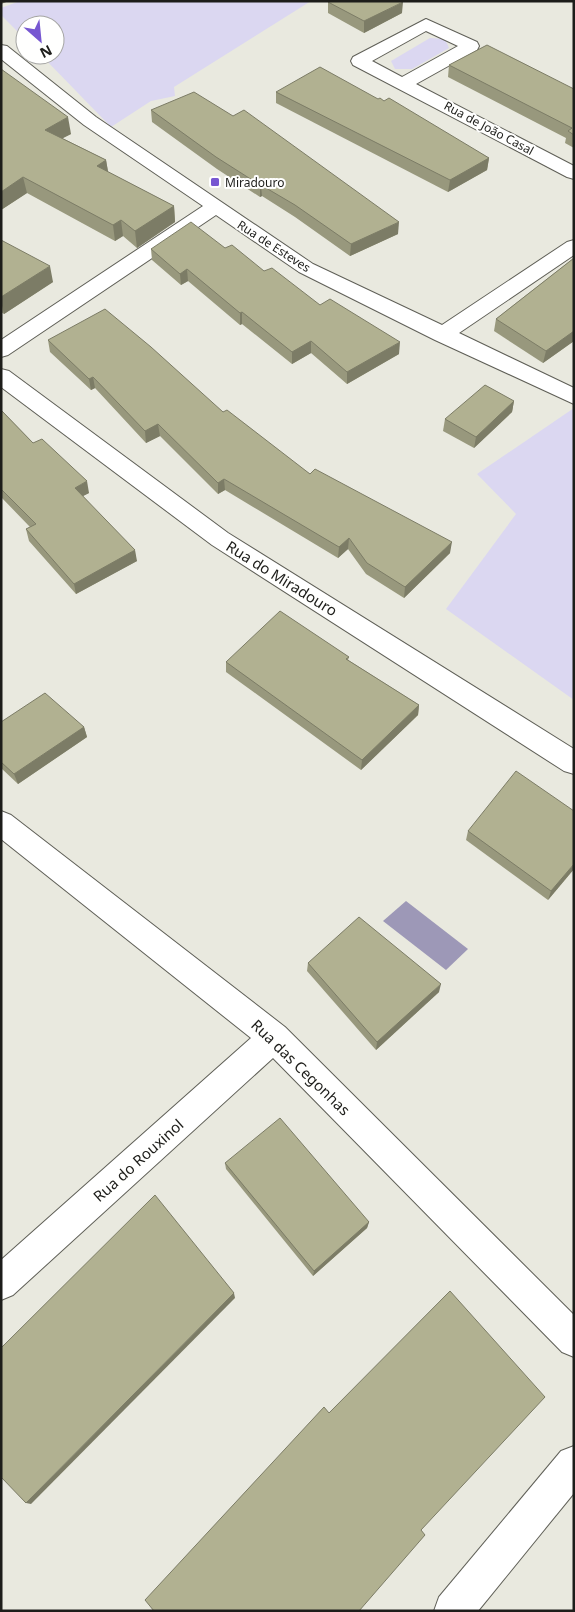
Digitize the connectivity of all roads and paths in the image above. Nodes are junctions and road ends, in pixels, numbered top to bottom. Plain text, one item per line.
1 (1, 50) edge
2 (404, 84) junction
3 (574, 173) edge
4 (215, 207) junction
5 (574, 246) edge
6 (442, 335) junction
7 (1, 350) edge
8 (1, 376) edge
9 (574, 397) edge
10 (574, 763) edge
11 (1, 823) edge
12 (274, 1037) junction
13 (1, 1284) edge
14 (574, 1340) edge
15 (574, 1464) edge
16 (453, 1611) edge

1 - 4 street, Rua de Esteves
2 - 2 street, Rua de João Casal
2 - 3 street, Rua de João Casal
4 - 6 street, Rua de Esteves
4 - 7 street
5 - 6 street
6 - 9 street, Rua de Esteves
8 - 10 street, Rua do Miradouro
11 - 12 street, Rua das Cegonhas
12 - 13 street, Rua do Rouxinol
12 - 14 street, Rua das Cegonhas
15 - 16 street

